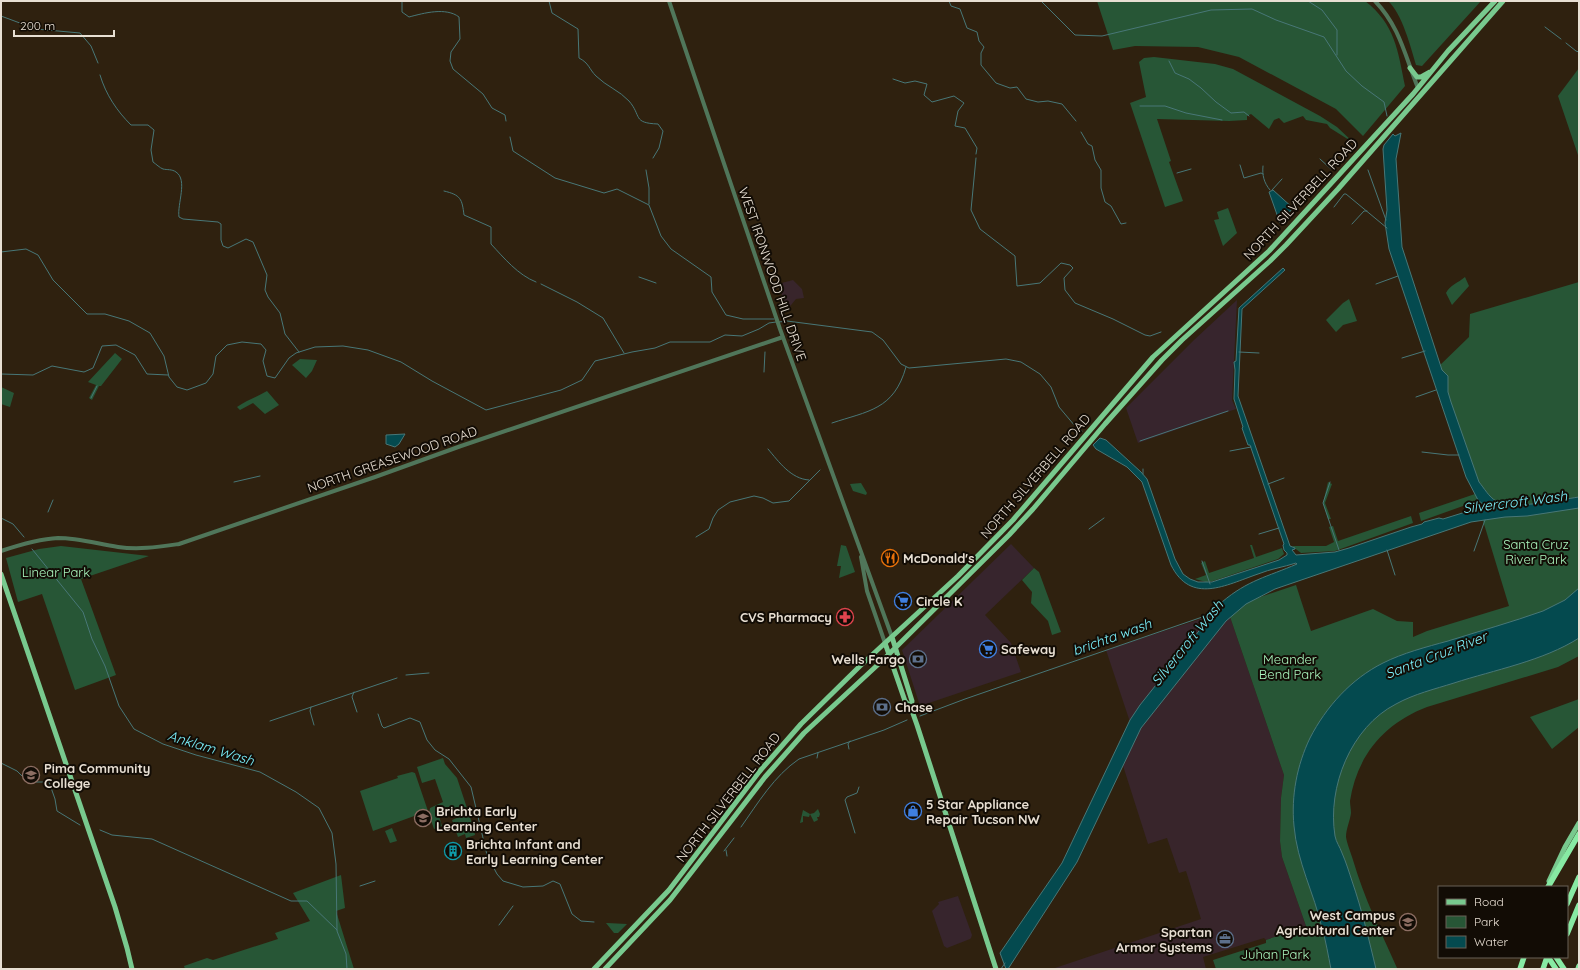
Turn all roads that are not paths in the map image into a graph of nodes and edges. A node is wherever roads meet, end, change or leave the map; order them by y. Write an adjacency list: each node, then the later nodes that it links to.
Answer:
1 (669, 1): 8 (street, WEST IRONWOOD HILL DRIVE)
2 (1375, 1): 5 (street)
3 (1495, 1): 6 (main road, NORTH SILVERBELL ROAD)
4 (1504, 1): 13 (main road, NORTH SILVERBELL ROAD)
5 (1410, 68): 6 (main road); 7 (street)
6 (1434, 70): 7 (main road, NORTH SILVERBELL ROAD)
7 (1418, 88): 12 (main road, NORTH SILVERBELL ROAD)
8 (783, 337): 9 (street, NORTH GREASEWOOD ROAD); 10 (street, WEST IRONWOOD HILL DRIVE)
9 (1, 551)
10 (860, 553): 14 (street, WEST IRONWOOD HILL DRIVE); 15 (street, WEST IRONWOOD HILL DRIVE)
11 (1, 574): 34 (main road)
12 (958, 576): 13 (main road); 14 (main road, NORTH SILVERBELL ROAD)
13 (939, 603): 16 (main road, NORTH SILVERBELL ROAD)
14 (892, 637): 15 (main road, NORTH SILVERBELL ROAD); 16 (main road)
15 (885, 643): 17 (main road); 18 (main road, NORTH SILVERBELL ROAD)
16 (895, 648): 17 (main road, NORTH SILVERBELL ROAD); 19 (main road)
17 (889, 654): 19 (main road); 20 (main road, NORTH SILVERBELL ROAD)
18 (818, 708): 20 (main road); 35 (main road, NORTH SILVERBELL ROAD)
19 (911, 708): 37 (main road)
20 (825, 714): 36 (main road, NORTH SILVERBELL ROAD)
21 (1579, 823): 24 (main road)
22 (1579, 834): 25 (highway)
23 (1579, 877): 26 (highway)
24 (1547, 886)
25 (1548, 886)
26 (1568, 902)
27 (1579, 905): 28 (highway)
28 (1568, 932)
29 (1524, 958): 38 (highway)
30 (1548, 958): 39 (highway)
31 (1549, 958): 40 (highway, bridge)
32 (1557, 958): 40 (highway)
33 (1558, 958): 41 (highway, bridge)
34 (132, 969)
35 (594, 969)
36 (606, 969)
37 (996, 969)
38 (1520, 969)
39 (1543, 969)
40 (1556, 969)
41 (1564, 969)

